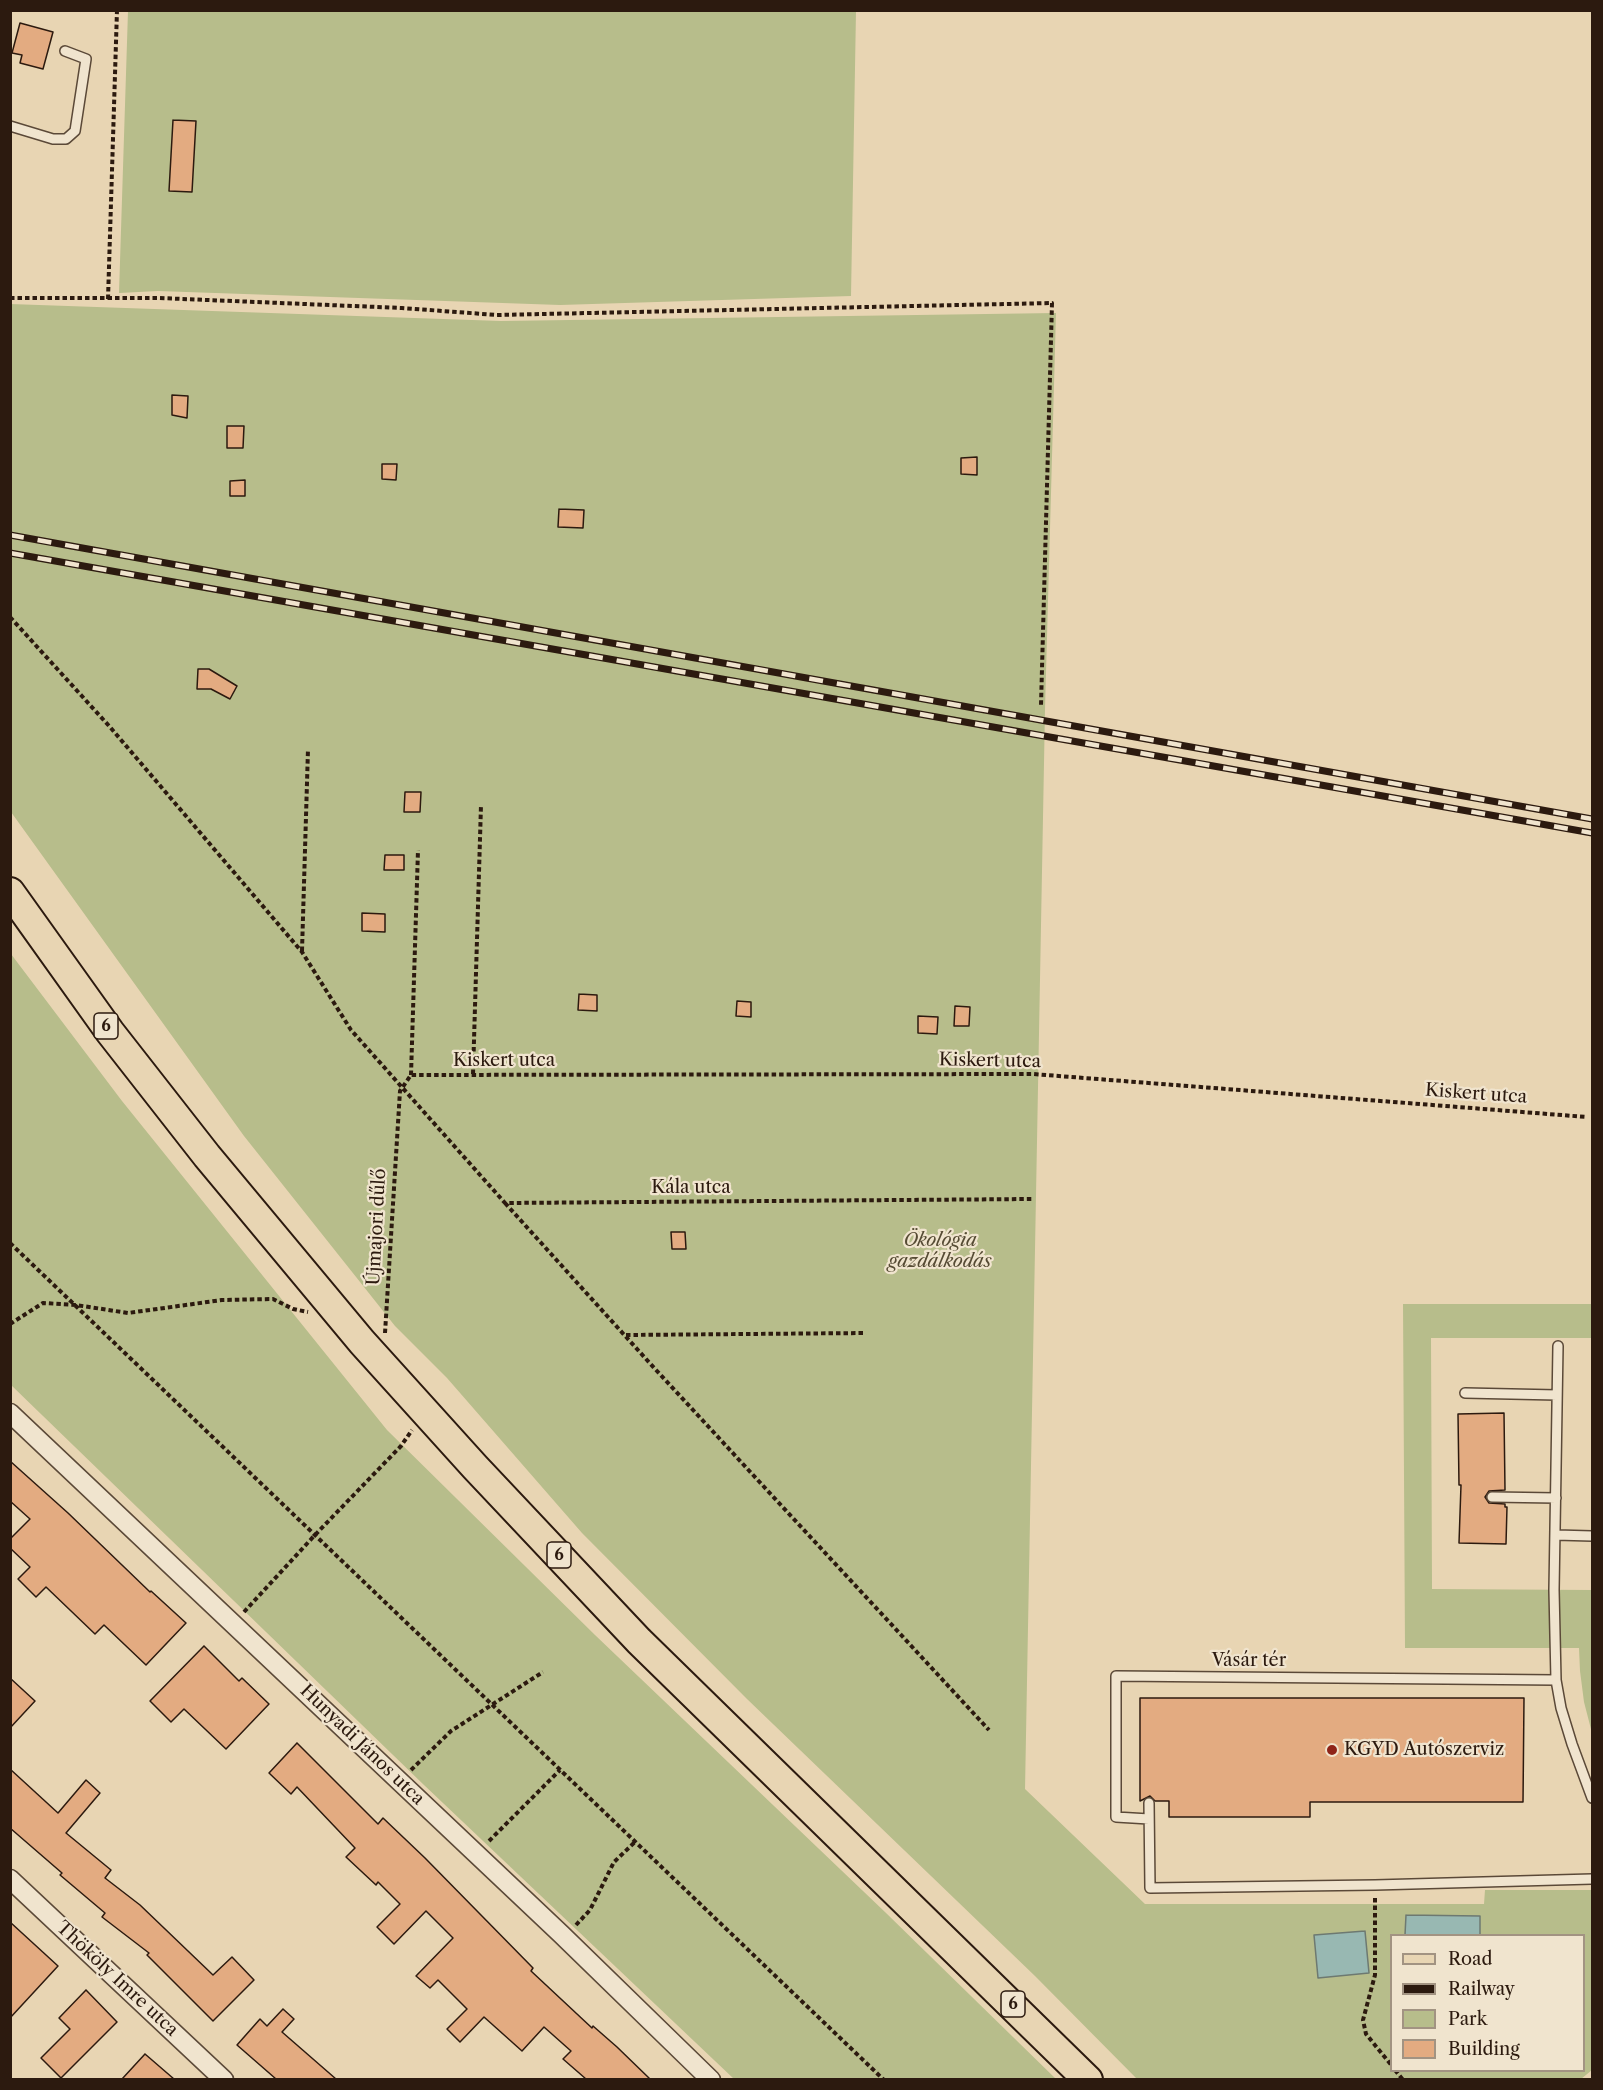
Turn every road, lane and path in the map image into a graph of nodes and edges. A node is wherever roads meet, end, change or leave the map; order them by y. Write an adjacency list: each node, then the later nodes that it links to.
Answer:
1 (117, 10): 5 (path)
2 (64, 51): 3 (lane)
3 (10, 126)
4 (10, 298): 5 (path)
5 (108, 299): 7 (path)
6 (10, 617): 12 (path)
7 (1041, 705)
8 (308, 749): 12 (path)
9 (481, 805): 13 (path)
10 (418, 850): 14 (path)
11 (10, 892): 21 (main road, 6)
12 (302, 952): 15 (path)
13 (474, 1074): 14 (path, Kiskert utca); 16 (path, Kiskert utca)
14 (411, 1075): 15 (path)
15 (401, 1089): 18 (path); 26 (path, Újmajori dűlő)
16 (1587, 1116)
17 (1032, 1199): 18 (path, Kála utca)
18 (505, 1203): 24 (path)
19 (12, 1246): 20 (path)
20 (76, 1305): 21 (path); 22 (path); 34 (path)
21 (341, 1317): 26 (main road, 6)
22 (10, 1324)
23 (866, 1333): 24 (path)
24 (625, 1335): 40 (path)
25 (1558, 1346): 28 (lane)
26 (383, 1364): 29 (main road, 6)
27 (1466, 1393): 28 (lane)
28 (1557, 1395): 32 (lane)
29 (424, 1411): 34 (path); 58 (main road, 6)
30 (10, 1413): 36 (street, Hunyadi János utca)
31 (1492, 1497): 32 (lane)
32 (1556, 1497): 33 (lane)
33 (1556, 1535): 35 (lane); 38 (lane)
34 (314, 1536): 36 (path); 39 (path)
35 (1593, 1536)
36 (233, 1623): 42 (street, Hunyadi János utca)
37 (543, 1672): 39 (path)
38 (1556, 1680): 43 (lane); 45 (lane, Vásár tér)
39 (494, 1704): 41 (path); 42 (path)
40 (989, 1730)
41 (560, 1770): 46 (path); 47 (path)
42 (400, 1782): 47 (street, Hunyadi János utca)
43 (1593, 1798)
44 (1149, 1803): 45 (lane)
45 (1149, 1819): 50 (lane)
46 (636, 1841): 51 (path); 53 (path)
47 (475, 1854): 51 (street, Hunyadi János utca)
48 (10, 1879): 54 (street, Thököly Imre utca)
49 (1593, 1879): 50 (lane)
50 (1375, 1886): 52 (path)
51 (561, 1934): 55 (street, Hunyadi János utca)
52 (1390, 2064)
53 (879, 2074): 56 (path); 57 (path)
54 (224, 2079)
55 (711, 2079)
56 (876, 2079)
57 (884, 2079)
58 (1088, 2079)

